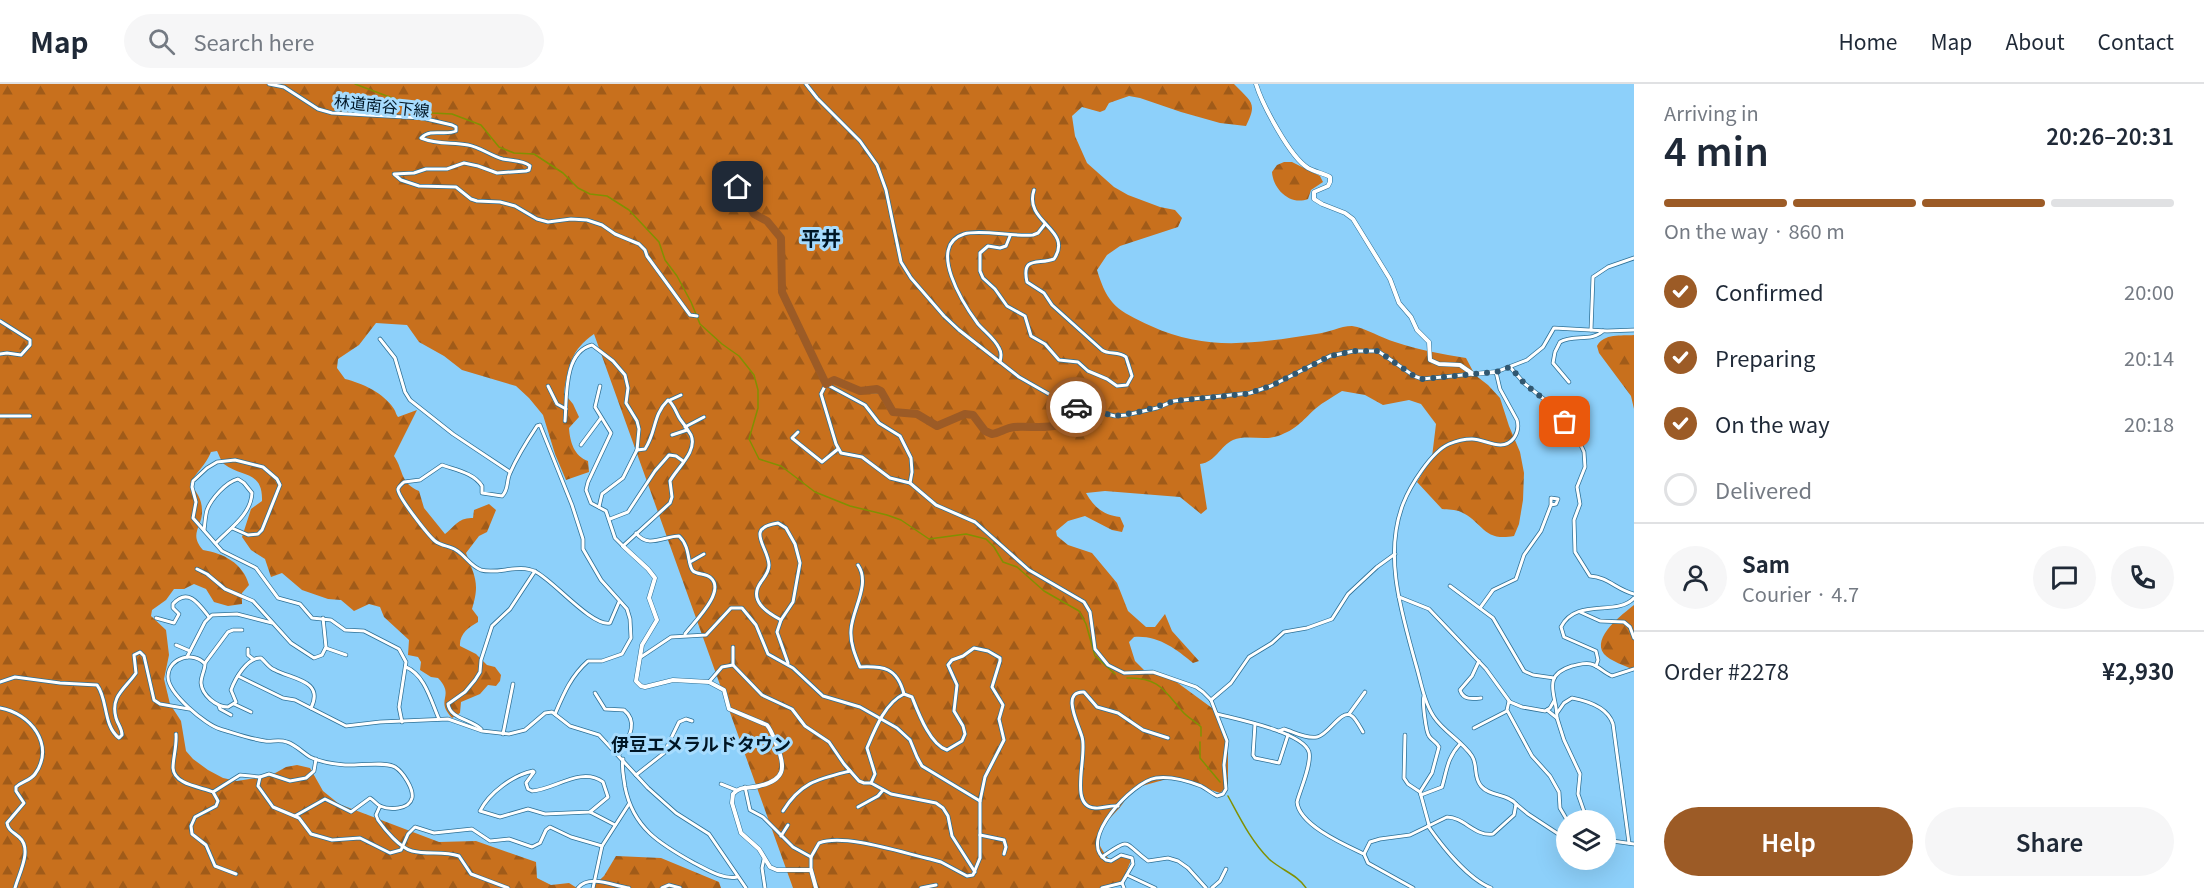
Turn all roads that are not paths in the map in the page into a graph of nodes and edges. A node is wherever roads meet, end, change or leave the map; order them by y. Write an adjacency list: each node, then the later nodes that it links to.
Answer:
1 (269, 84): 9 (street, 林道南谷下線)
2 (806, 84): 16 (street)
3 (1256, 84): 19 (street)
4 (728, 182): 21 (street)
5 (1034, 190): 6 (street)
6 (1045, 223): 7 (street); 7 (street)
7 (1010, 236): 16 (street)
8 (1634, 258): 11 (street)
9 (697, 316)
10 (0, 321): 15 (street)
11 (1592, 330): 13 (street); 17 (street)
12 (1634, 330): 13 (street)
13 (1603, 331): 20 (street)
14 (380, 339): 40 (street)
15 (0, 354)
16 (1000, 362): 26 (street)
17 (1510, 367): 18 (street); 59 (street)
18 (1496, 372): 19 (street); 51 (street)
19 (1473, 374): 26 (street)
20 (1569, 382)
21 (826, 384): 26 (street); 37 (street); 41 (street)
22 (548, 386): 27 (street)
23 (600, 386): 31 (street)
24 (681, 394): 25 (street)
25 (670, 400): 33 (street); 38 (street)
26 (1077, 406)
27 (566, 409): 32 (street); 38 (street)
28 (0, 416): 29 (street)
29 (30, 416)
30 (704, 417): 33 (street)
31 (601, 418): 36 (street); 43 (street)
32 (565, 421)
33 (686, 428): 35 (street); 39 (street)
34 (798, 432): 37 (street)
35 (672, 435)
36 (580, 444)
37 (838, 449): 41 (street)
38 (637, 450): 43 (street)
39 (683, 461): 44 (street); 47 (street)
40 (510, 472): 56 (street); 61 (street)
41 (910, 483): 98 (street)
42 (1551, 505): 62 (street)
43 (598, 507): 44 (street)
44 (610, 519): 49 (street)
45 (232, 528): 46 (street); 46 (street); 48 (street)
46 (204, 530): 48 (street)
47 (636, 533): 49 (street); 52 (street)
48 (216, 543): 66 (street)
49 (623, 546): 79 (street)
50 (704, 554): 52 (street)
51 (1395, 555): 60 (street); 98 (street)
52 (690, 562): 57 (street)
53 (858, 565): 95 (street)
54 (197, 569): 68 (street)
55 (710, 569): 57 (street)
56 (535, 571): 61 (street); 121 (street)
57 (706, 575): 70 (street)
58 (1450, 586): 62 (street)
59 (1634, 596): 63 (street)
60 (1399, 597): 81 (street); 96 (street)
61 (620, 602): 110 (street)
62 (1480, 608): 89 (street)
63 (1580, 612): 71 (street); 85 (street)
64 (209, 617): 65 (street); 68 (street); 76 (street)
65 (156, 618)
66 (323, 618): 74 (street); 86 (street)
67 (781, 620): 67 (street); 83 (street)
68 (273, 624): 74 (street)
69 (242, 630): 82 (street)
70 (685, 635): 79 (street); 83 (street)
71 (1634, 638)
72 (176, 645): 76 (street)
73 (733, 647): 84 (street)
74 (326, 648): 77 (street)
75 (248, 649): 80 (street)
76 (190, 651): 78 (street)
77 (346, 655)
78 (187, 657): 82 (street); 105 (street)
79 (641, 657): 91 (street)
80 (253, 659): 88 (street); 104 (street)
81 (1479, 662): 97 (street); 99 (street)
82 (205, 663): 102 (street)
83 (789, 664): 114 (street)
84 (734, 665): 91 (street); 133 (street)
85 (1596, 666): 87 (street); 89 (street)
86 (406, 667): 116 (street); 118 (street)
87 (1634, 669)
88 (238, 676): 101 (street); 104 (street)
89 (1554, 678): 100 (street)
90 (0, 682): 105 (street)
91 (709, 682): 138 (street)
92 (513, 684): 125 (street)
93 (1365, 692): 112 (street)
94 (595, 693): 130 (street)
95 (904, 694): 114 (street); 143 (street)
96 (1424, 694): 129 (street); 142 (street)
97 (1481, 698)
98 (1211, 700): 111 (street)
99 (1509, 701): 106 (street); 107 (street)
100 (1554, 701): 107 (street); 109 (street)
101 (234, 704): 102 (street); 108 (street)
102 (219, 706): 113 (street)
103 (0, 708): 178 (street)
104 (312, 708): 118 (street)
105 (190, 709): 131 (street)
106 (1507, 710): 120 (street); 149 (street)
107 (1547, 710): 115 (street)
108 (251, 712)
109 (1557, 713): 115 (street); 161 (street)
110 (555, 714): 125 (street); 130 (street)
111 (1217, 714): 119 (street); 147 (street)
112 (1349, 714): 122 (street); 123 (street)
113 (231, 715)
114 (880, 718): 136 (street); 143 (street)
115 (1557, 718): 150 (street)
116 (440, 719): 118 (street); 121 (street)
117 (692, 721): 134 (street)
118 (402, 722)
119 (1255, 724): 122 (street); 126 (street)
120 (1474, 728)
121 (482, 730): 125 (street)
122 (1279, 731): 126 (street)
123 (1363, 732)
124 (176, 734): 141 (street)
125 (503, 734)
126 (1288, 735): 165 (street)
127 (1405, 735): 142 (street)
128 (1168, 738): 147 (street)
129 (1460, 744): 142 (street); 145 (street)
130 (619, 755): 132 (street)
131 (316, 759): 135 (street); 146 (street)
132 (623, 759): 134 (street); 144 (street)
133 (850, 771): 136 (street); 151 (street)
134 (636, 775): 174 (street)
135 (260, 777): 141 (street); 153 (street)
136 (872, 783): 140 (street)
137 (721, 784): 139 (street)
138 (745, 787): 139 (street); 158 (street)
139 (736, 790): 168 (street)
140 (883, 790): 148 (street); 171 (street)
141 (213, 792): 172 (street)
142 (1420, 793): 156 (street)
143 (980, 801): 159 (street)
144 (629, 804): 154 (street); 174 (street)
145 (1516, 804): 156 (street); 157 (street)
146 (380, 806): 153 (street); 162 (street)
147 (1118, 806): 167 (street)
148 (858, 807)
149 (1562, 810)
150 (1583, 810)
151 (783, 811)
152 (590, 812): 152 (street); 154 (street)
153 (295, 816): 162 (street)
154 (615, 825): 163 (street)
155 (788, 825): 158 (street)
156 (1428, 826): 165 (street); 195 (street)
157 (1556, 832)
158 (781, 836): 166 (street)
159 (980, 836): 164 (street); 171 (street)
160 (1616, 841): 161 (street)
161 (1632, 843)
162 (403, 846): 163 (street); 179 (street)
163 (602, 846): 175 (street)
164 (1004, 854)
165 (1364, 854): 194 (street)
166 (811, 857): 170 (street); 171 (street)
167 (1102, 857): 173 (street); 192 (street)
168 (764, 858): 170 (street); 186 (street)
169 (1226, 869): 193 (street)
170 (811, 870): 187 (street)
171 (975, 872)
172 (236, 874)
173 (1127, 875): 176 (street); 191 (street)
174 (737, 877): 185 (street)
175 (595, 881): 180 (street); 181 (street); 182 (street)
176 (1122, 883): 189 (street); 190 (street)
177 (936, 885): 188 (street)
178 (15, 888)
179 (508, 888)
180 (578, 888)
181 (593, 888)
182 (629, 888)
183 (662, 888): 184 (street)
184 (680, 888)
185 (746, 888)
186 (765, 888)
187 (816, 888)
188 (921, 888)
189 (1102, 888)
190 (1124, 888)
191 (1155, 888)
192 (1206, 888)
193 (1212, 888)
194 (1413, 888)
195 (1491, 888)

